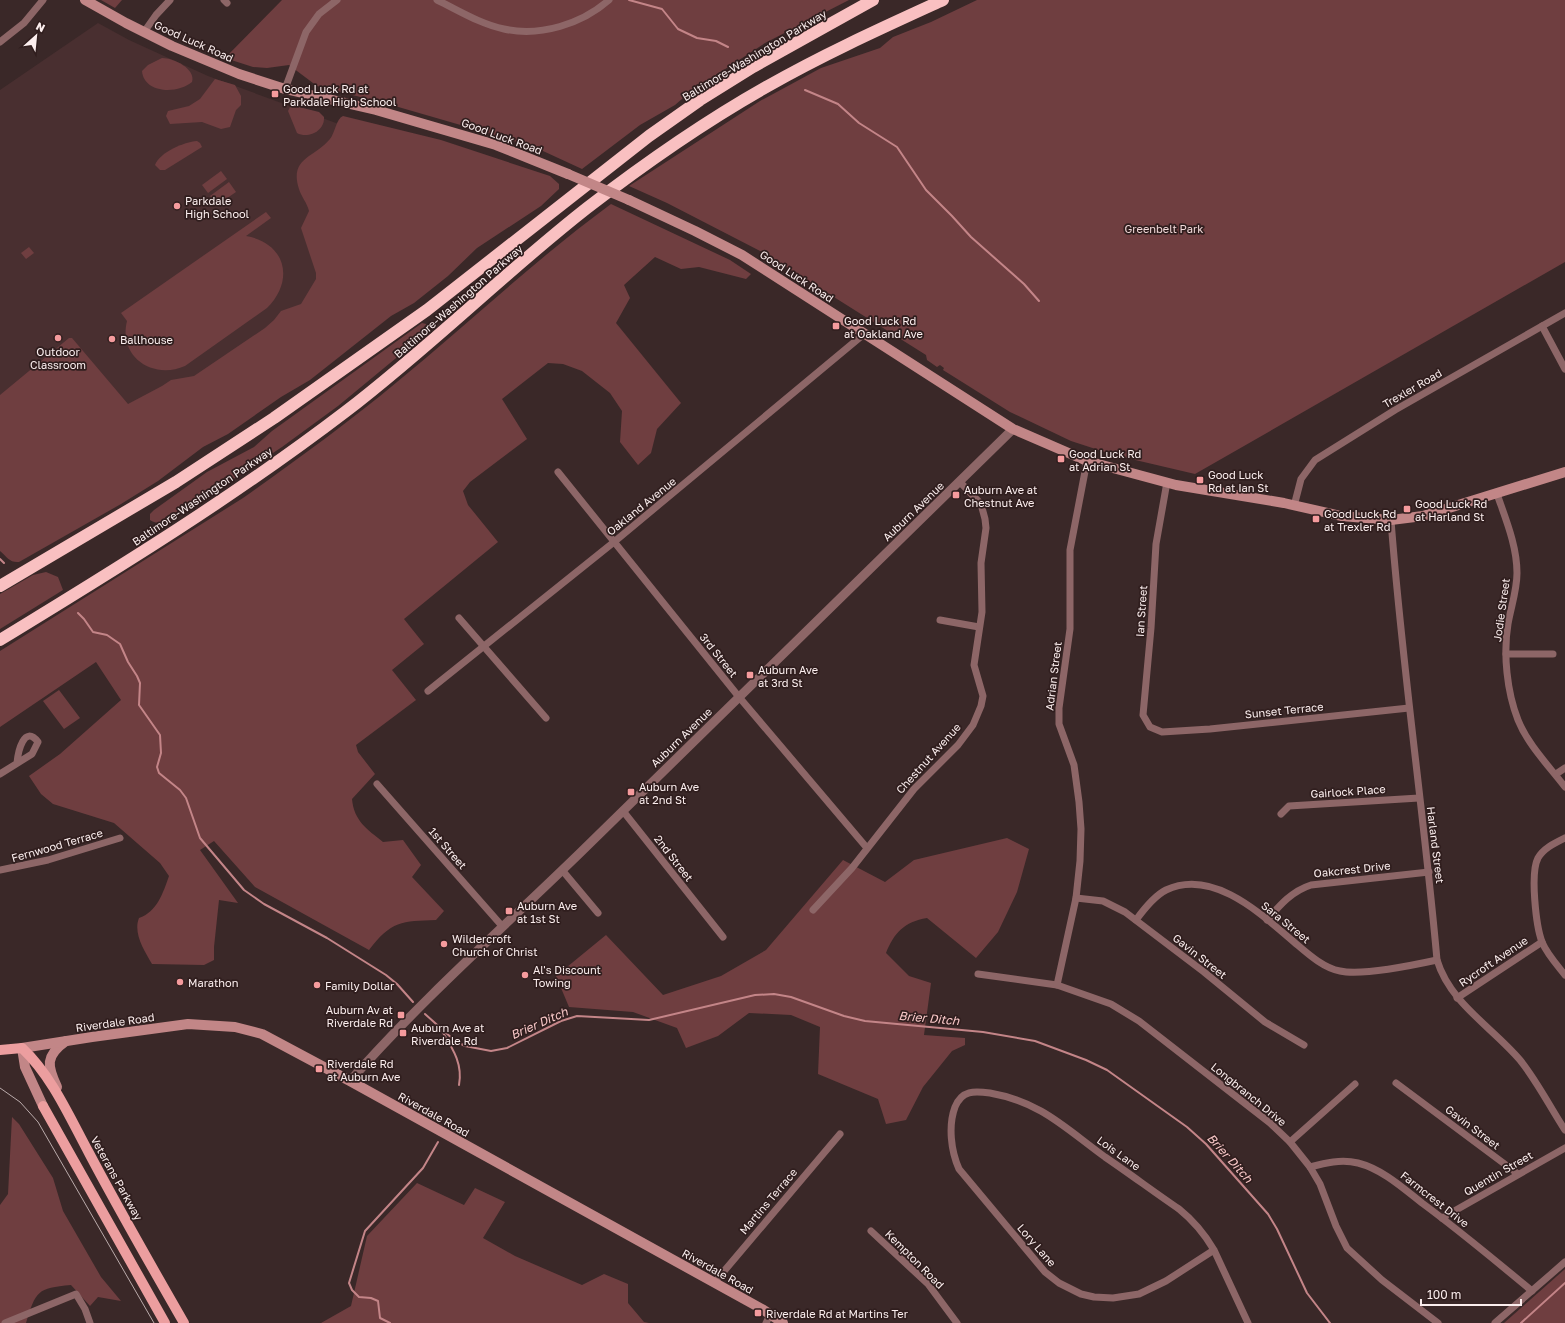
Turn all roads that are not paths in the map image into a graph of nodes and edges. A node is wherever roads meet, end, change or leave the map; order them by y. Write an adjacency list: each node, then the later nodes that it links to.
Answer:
1 (43, 0): 10 (street)
2 (85, 0): 9 (main road, Good Luck Road)
3 (170, 0): 9 (street)
4 (337, 0): 11 (street)
5 (437, 0): 6 (street)
6 (609, 0)
7 (873, 0): 26 (highway, Baltimore-Washington Parkway)
8 (943, 0): 30 (highway, Baltimore-Washington Parkway)
9 (144, 32): 11 (main road, Good Luck Road)
10 (0, 42)
11 (285, 89): 14 (main road, Good Luck Road, bridge)
12 (1565, 313): 13 (street, Trexler Road)
13 (1542, 326): 15 (street); 23 (street, Trexler Road)
14 (864, 334): 16 (main road, Good Luck Road); 25 (street, Oakland Avenue)
15 (1565, 369)
16 (1013, 429): 17 (main road, Good Luck Road); 20 (street, Auburn Avenue)
17 (1087, 461): 21 (main road, Good Luck Road); 54 (street, Adrian Street)
18 (558, 472): 25 (street, 3rd Street)
19 (1565, 472): 22 (main road, Good Luck Road)
20 (960, 482): 29 (street, Chestnut Avenue); 35 (street, Auburn Avenue)
21 (1167, 482): 23 (main road, Good Luck Road); 38 (street, Ian Street)
22 (1497, 494): 24 (main road, Good Luck Road); 32 (street, Jodie Street)
23 (1294, 506): 24 (main road, Good Luck Road)
24 (1391, 520): 36 (street, Harland Street)
25 (614, 542): 31 (street, Oakland Avenue); 35 (street, 3rd Street)
26 (0, 586)
27 (459, 618): 31 (street)
28 (940, 620): 29 (street)
29 (979, 627): 50 (street, Chestnut Avenue)
30 (0, 640)
31 (484, 646): 34 (street, Oakland Avenue); 37 (street)
32 (1506, 654): 33 (street); 42 (street, Jodie Street)
33 (1553, 654)
34 (428, 691)
35 (739, 697): 46 (street, Auburn Avenue); 50 (street, 3rd Street)
36 (1409, 708): 38 (street, Sunset Terrace); 45 (street, Harland Street)
37 (546, 718)
38 (1162, 732)
39 (16, 763): 41 (street)
40 (1565, 768): 42 (street)
41 (0, 774)
42 (1556, 774): 44 (street, Jodie Street)
43 (377, 784): 59 (street, 1st Street)
44 (1565, 787)
45 (1419, 798): 47 (street, Gairlock Place); 53 (street, Harland Street)
46 (623, 811): 52 (street, Auburn Avenue); 60 (street, 2nd Street)
47 (1281, 814)
48 (120, 838): 51 (street, Fernwood Terrace)
49 (1565, 838): 61 (street)
50 (867, 848): 55 (street, Chestnut Avenue)
51 (0, 870)
52 (562, 870): 56 (street); 59 (street, Auburn Avenue)
53 (1429, 872): 58 (street, Oakcrest Drive); 62 (street, Harland Street)
54 (1076, 898): 57 (street, Gavin Street); 65 (street, Adrian Street)
55 (813, 910)
56 (598, 913)
57 (1136, 920): 58 (street, Sara Street); 68 (street, Gavin Street)
58 (1268, 920): 62 (street, Sara Street)
59 (502, 926): 71 (street, Auburn Avenue)
60 (723, 937)
61 (1542, 942): 64 (street); 66 (street, Rycroft Avenue)
62 (1437, 960): 66 (street, Harland Street)
63 (978, 974): 65 (street, Longbranch Drive)
64 (1565, 975)
65 (1057, 985): 78 (street, Longbranch Drive)
66 (1457, 998): 75 (street, Harland Street)
67 (66, 1041): 69 (main road, Riverdale Road); 71 (main road, Riverdale Road); 74 (main road)
68 (1304, 1045)
69 (22, 1048): 70 (main road, Riverdale Road); 74 (main road, Veterans Parkway); 91 (main road)
70 (0, 1050)
71 (350, 1080): 86 (main road, Riverdale Road)
72 (1396, 1082): 81 (street, Gavin Street)
73 (1355, 1084): 78 (street)
74 (76, 1129): 92 (main road, Veterans Parkway)
75 (1565, 1130)
76 (840, 1134): 86 (street, Martins Terrace)
77 (952, 1138): 84 (street, Lois Lane); 84 (street, Lory Lane)
78 (1290, 1142): 80 (street, Longbranch Drive)
79 (1565, 1148): 81 (street, Quentin Street)
80 (1310, 1167): 82 (street, Farmcrest Drive); 96 (street, Longbranch Drive)
81 (1518, 1174): 82 (street, Quentin Street)
82 (1442, 1218): 87 (street, Farmcrest Drive)
83 (871, 1231): 94 (street, Kempton Road)
84 (1214, 1250): 95 (street, Lois Lane)
85 (1565, 1262): 87 (street)
86 (714, 1283): 88 (main road, Riverdale Road)
87 (1532, 1291): 97 (street)
88 (768, 1319): 93 (main road, Riverdale Road)
89 (5, 1323): 90 (street)
90 (90, 1323)
91 (165, 1323)
92 (184, 1323)
93 (783, 1323)
94 (957, 1323)
95 (1248, 1323)
96 (1438, 1323)
97 (1495, 1323)

